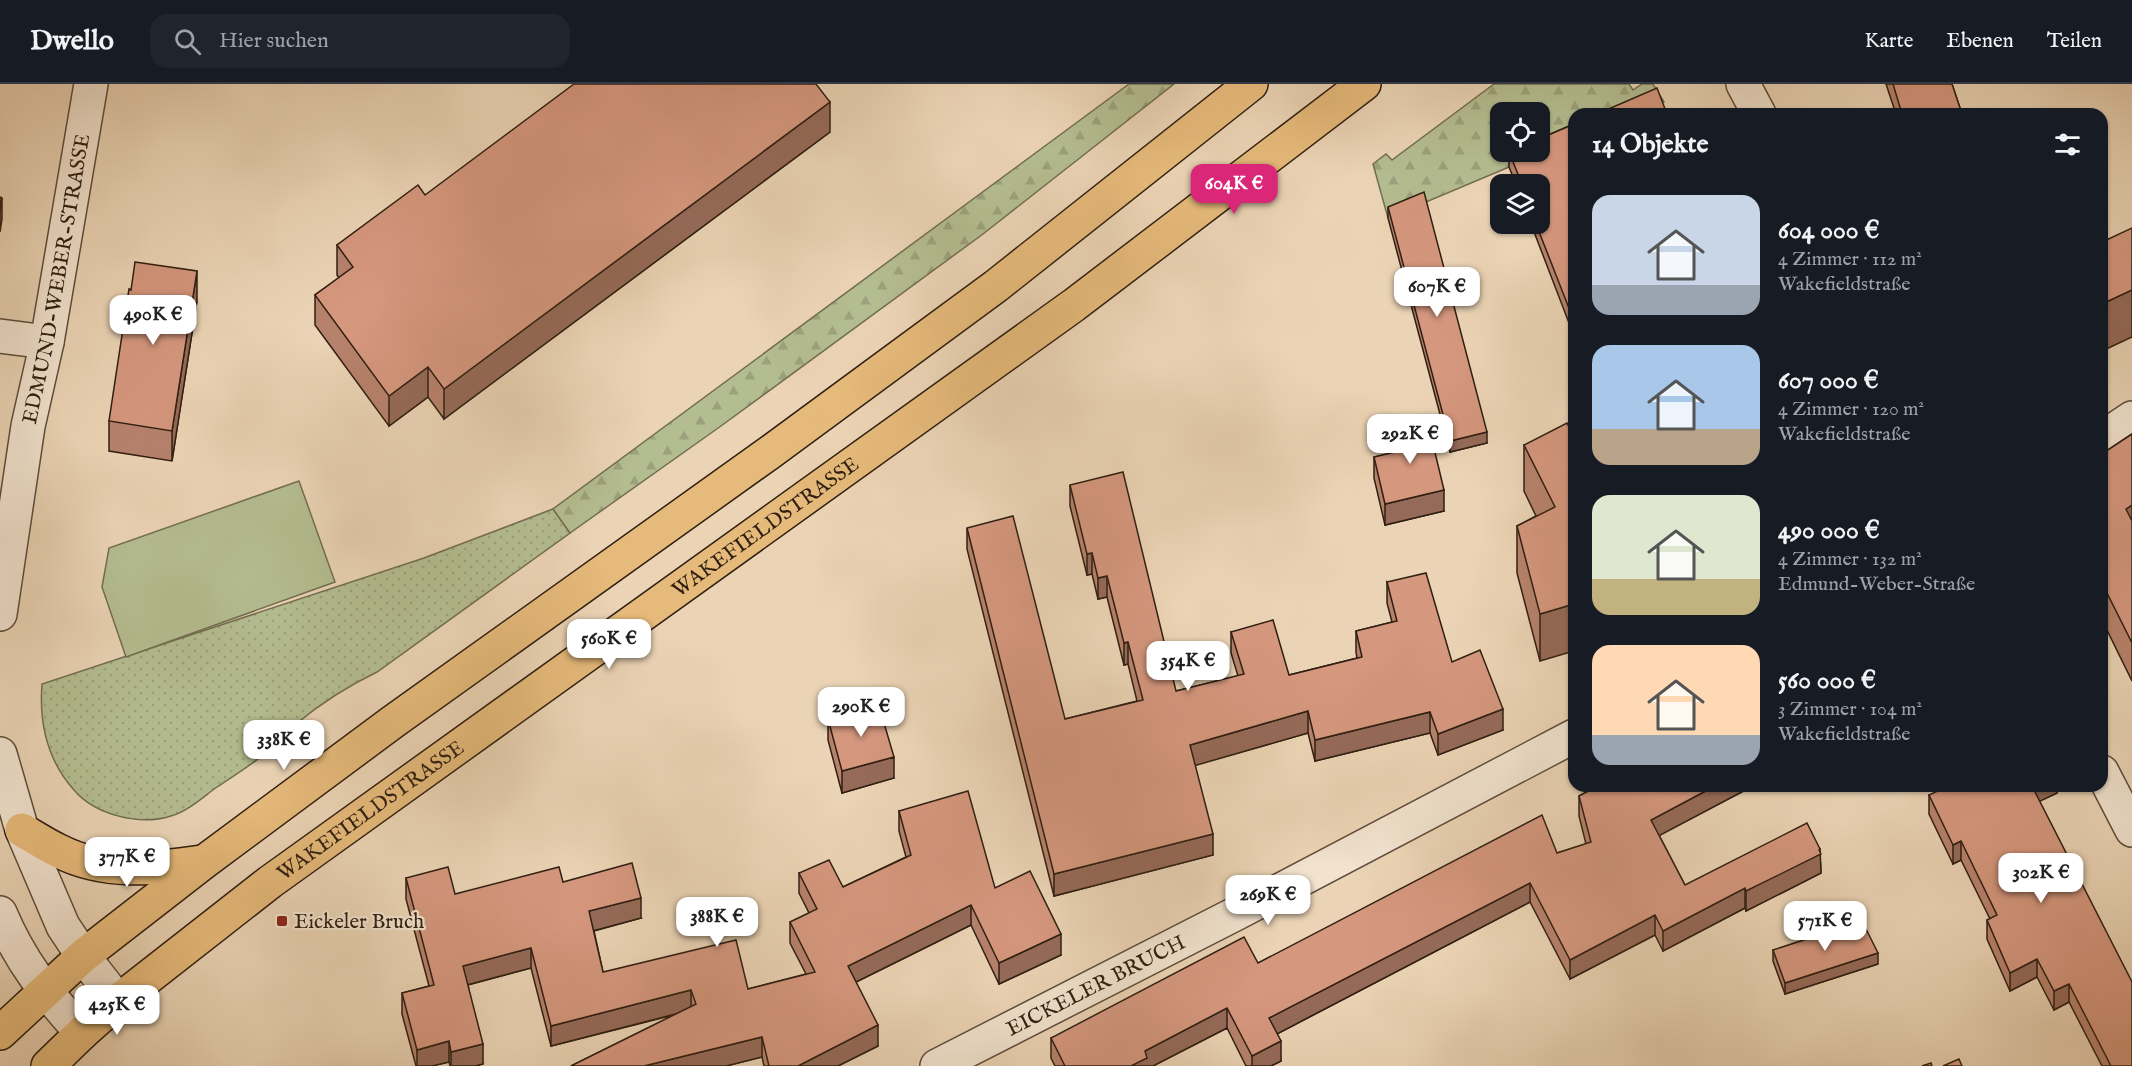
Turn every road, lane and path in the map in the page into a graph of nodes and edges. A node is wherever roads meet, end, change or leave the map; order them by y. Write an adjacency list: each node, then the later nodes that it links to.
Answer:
1 (91, 84): 7 (street, EDMUND-WEBER-STRASSE)
2 (1251, 84): 16 (main road)
3 (1364, 84): 20 (main road, WAKEFIELDSTRASSE)
4 (1743, 84): 5 (street)
5 (1756, 108)
6 (0, 336): 7 (street)
7 (47, 342): 10 (street, EDMUND-WEBER-STRASSE)
8 (2132, 417): 9 (street)
9 (2108, 434)
10 (0, 614)
11 (1568, 739): 24 (street, EICKELER BRUCH)
12 (0, 754): 14 (street)
13 (2108, 784): 15 (street)
14 (22, 830): 16 (main road); 18 (street)
15 (2132, 830)
16 (204, 862): 18 (main road)
17 (0, 913): 19 (street)
18 (83, 956): 19 (main road); 20 (street)
19 (45, 991): 21 (main road); 22 (street)
20 (118, 1001): 22 (main road, WAKEFIELDSTRASSE)
21 (0, 1033)
22 (82, 1033): 23 (main road)
23 (48, 1066)
24 (936, 1066)

